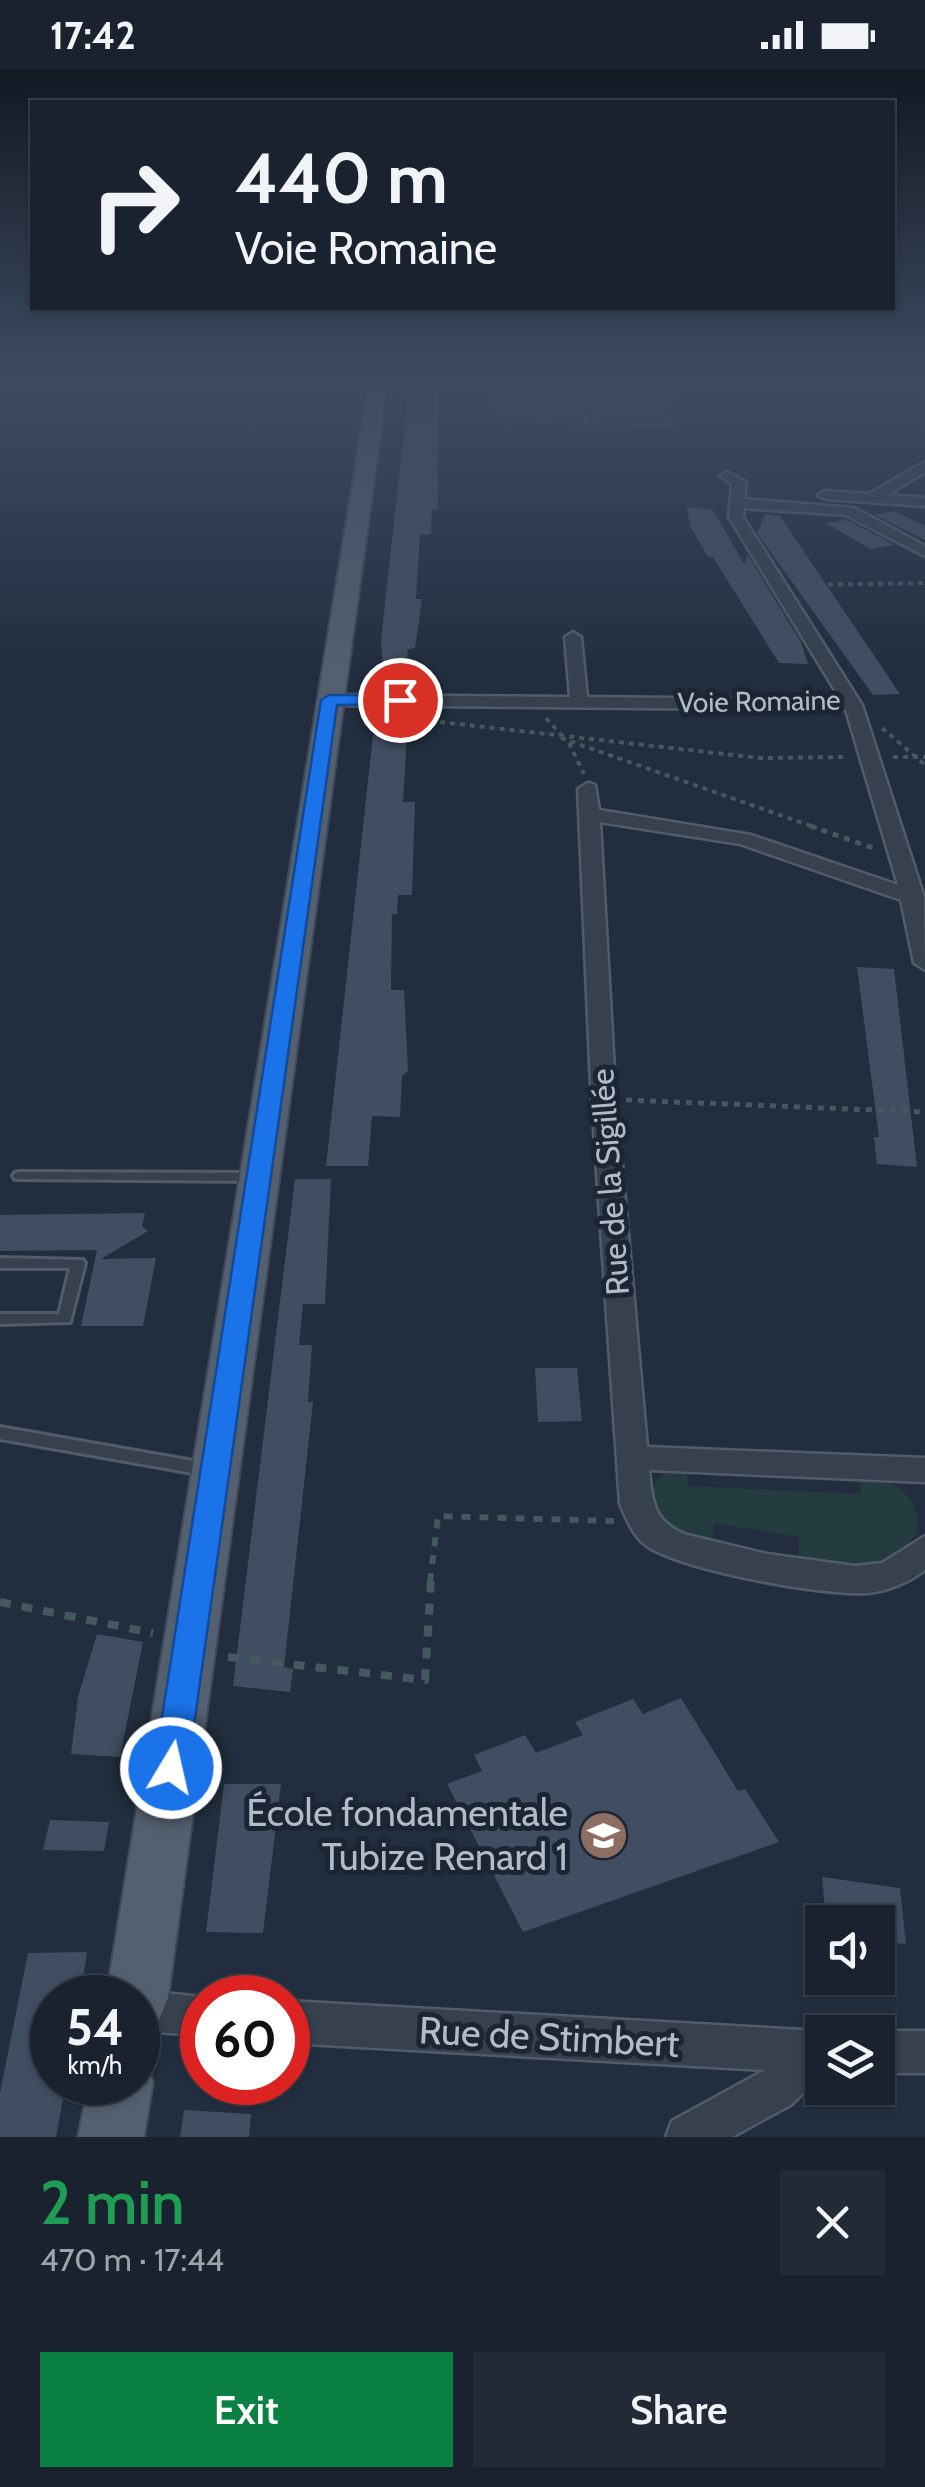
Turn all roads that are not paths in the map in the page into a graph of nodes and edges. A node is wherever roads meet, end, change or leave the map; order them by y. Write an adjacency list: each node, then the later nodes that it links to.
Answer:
1 (363, 480): 9 (main road)
2 (901, 480): 4 (street)
3 (734, 489): 4 (street); 6 (street); 11 (street, Voie Romaine)
4 (871, 498): 5 (street); 6 (street)
5 (925, 502)
6 (849, 512): 7 (street)
7 (925, 552)
8 (573, 637): 10 (street)
9 (329, 700): 10 (street, Voie Romaine); 15 (main road)
10 (579, 701): 11 (street, Voie Romaine)
11 (853, 704): 12 (street)
12 (913, 897): 13 (street); 19 (street, Rue de la Sigillée)
13 (925, 962)
14 (20, 1176): 15 (lane)
15 (257, 1177): 21 (main road)
16 (0, 1263): 17 (lane)
17 (0, 1319)
18 (0, 1434): 21 (lane)
19 (632, 1458): 20 (street); 22 (street, Rue de la Sigillée)
20 (925, 1470)
21 (217, 1471): 23 (main road)
22 (925, 1549)
23 (139, 1975)
24 (310, 2023): 25 (street, Rue de Stimbert)
25 (805, 2051)
26 (895, 2052): 27 (street)
27 (925, 2052)
28 (805, 2063): 31 (street, Rue de Stimbert)
29 (117, 2105): 30 (main road)
30 (111, 2137)
31 (688, 2137)

